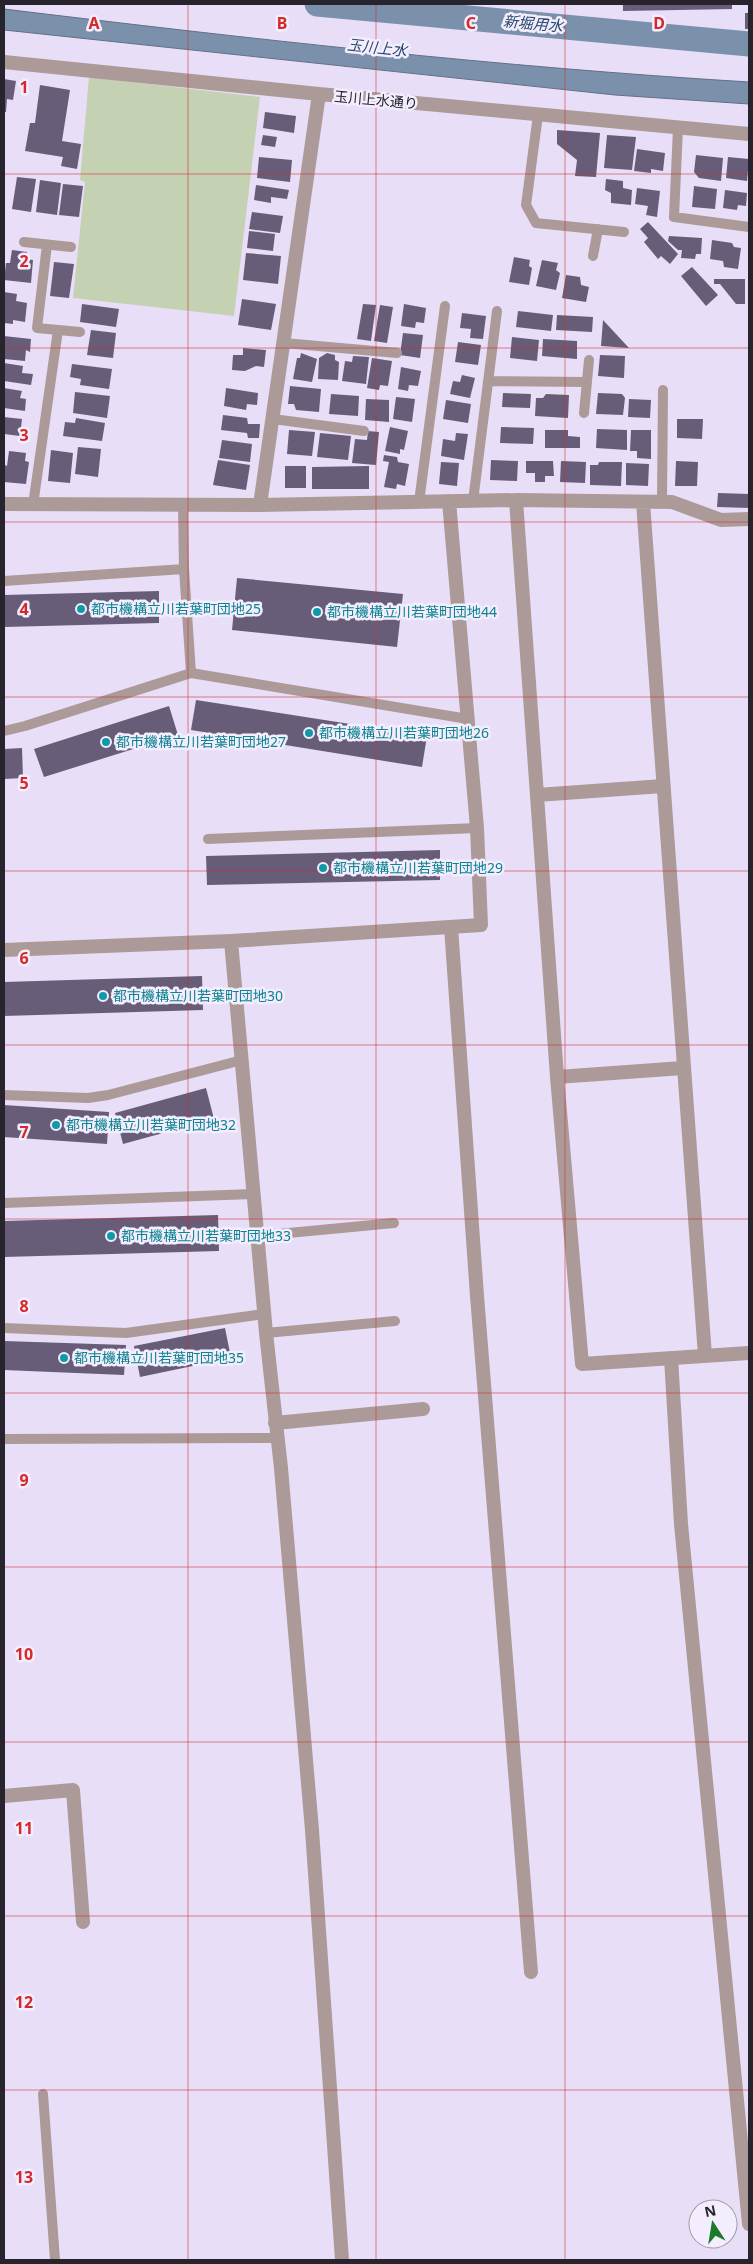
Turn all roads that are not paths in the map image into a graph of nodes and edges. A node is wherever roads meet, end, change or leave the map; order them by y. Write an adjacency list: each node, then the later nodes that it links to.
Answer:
1 (4, 62): 2 (street, 玉川上水通り)
2 (319, 94): 3 (street, 玉川上水通り); 17 (street)
3 (538, 115): 4 (street, 玉川上水通り); 7 (lane)
4 (678, 128): 5 (street, 玉川上水通り); 6 (lane)
5 (749, 134)
6 (749, 227)
7 (598, 229): 8 (lane); 12 (lane)
8 (624, 232)
9 (24, 242): 10 (lane)
10 (47, 244): 11 (lane); 15 (lane)
11 (71, 247)
12 (593, 256)
13 (445, 306): 29 (lane)
14 (497, 311): 20 (lane)
15 (58, 330): 16 (lane); 33 (lane)
16 (80, 332)
17 (284, 343): 18 (lane); 24 (street)
18 (397, 353)
19 (589, 360): 21 (lane)
20 (488, 381): 21 (lane); 28 (lane)
21 (588, 382): 23 (lane)
22 (663, 390): 31 (lane)
23 (584, 413)
24 (273, 419): 25 (lane); 35 (street)
25 (364, 431)
26 (516, 500): 28 (street); 30 (street); 43 (street)
27 (449, 501): 28 (street); 29 (street); 40 (street)
28 (473, 501)
29 (419, 502): 35 (street)
30 (643, 502): 31 (street); 42 (street)
31 (662, 502): 36 (street)
32 (4, 504): 33 (street)
33 (33, 505): 34 (street)
34 (183, 505): 35 (street); 37 (lane)
35 (260, 505)
36 (749, 519)
37 (184, 569): 38 (lane); 39 (lane)
38 (4, 581)
39 (191, 673): 40 (lane); 41 (lane)
40 (468, 719): 44 (street)
41 (4, 731)
42 (663, 786): 43 (street); 50 (street)
43 (536, 795): 51 (street)
44 (477, 828): 45 (lane); 46 (street)
45 (208, 839)
46 (451, 927): 47 (street); 70 (street)
47 (231, 941): 48 (street); 49 (street)
48 (4, 950)
49 (242, 1060): 52 (lane); 53 (street)
50 (683, 1068): 51 (street); 62 (street)
51 (557, 1076): 63 (street)
52 (4, 1095)
53 (253, 1194): 54 (lane); 56 (street)
54 (4, 1203)
55 (394, 1223): 56 (lane)
56 (256, 1236): 57 (street)
57 (264, 1314): 59 (lane); 60 (street)
58 (395, 1321): 60 (lane)
59 (4, 1328)
60 (266, 1333): 65 (street)
61 (749, 1354): 62 (street)
62 (704, 1356): 63 (street)
63 (670, 1358): 72 (street)
64 (423, 1409): 65 (street)
65 (275, 1424): 66 (street)
66 (276, 1438): 67 (lane); 74 (street)
67 (4, 1439)
68 (4, 1796): 69 (street)
69 (83, 1922)
70 (531, 1972)
71 (43, 2094): 73 (lane)
72 (749, 2224)
73 (55, 2260)
74 (342, 2260)

